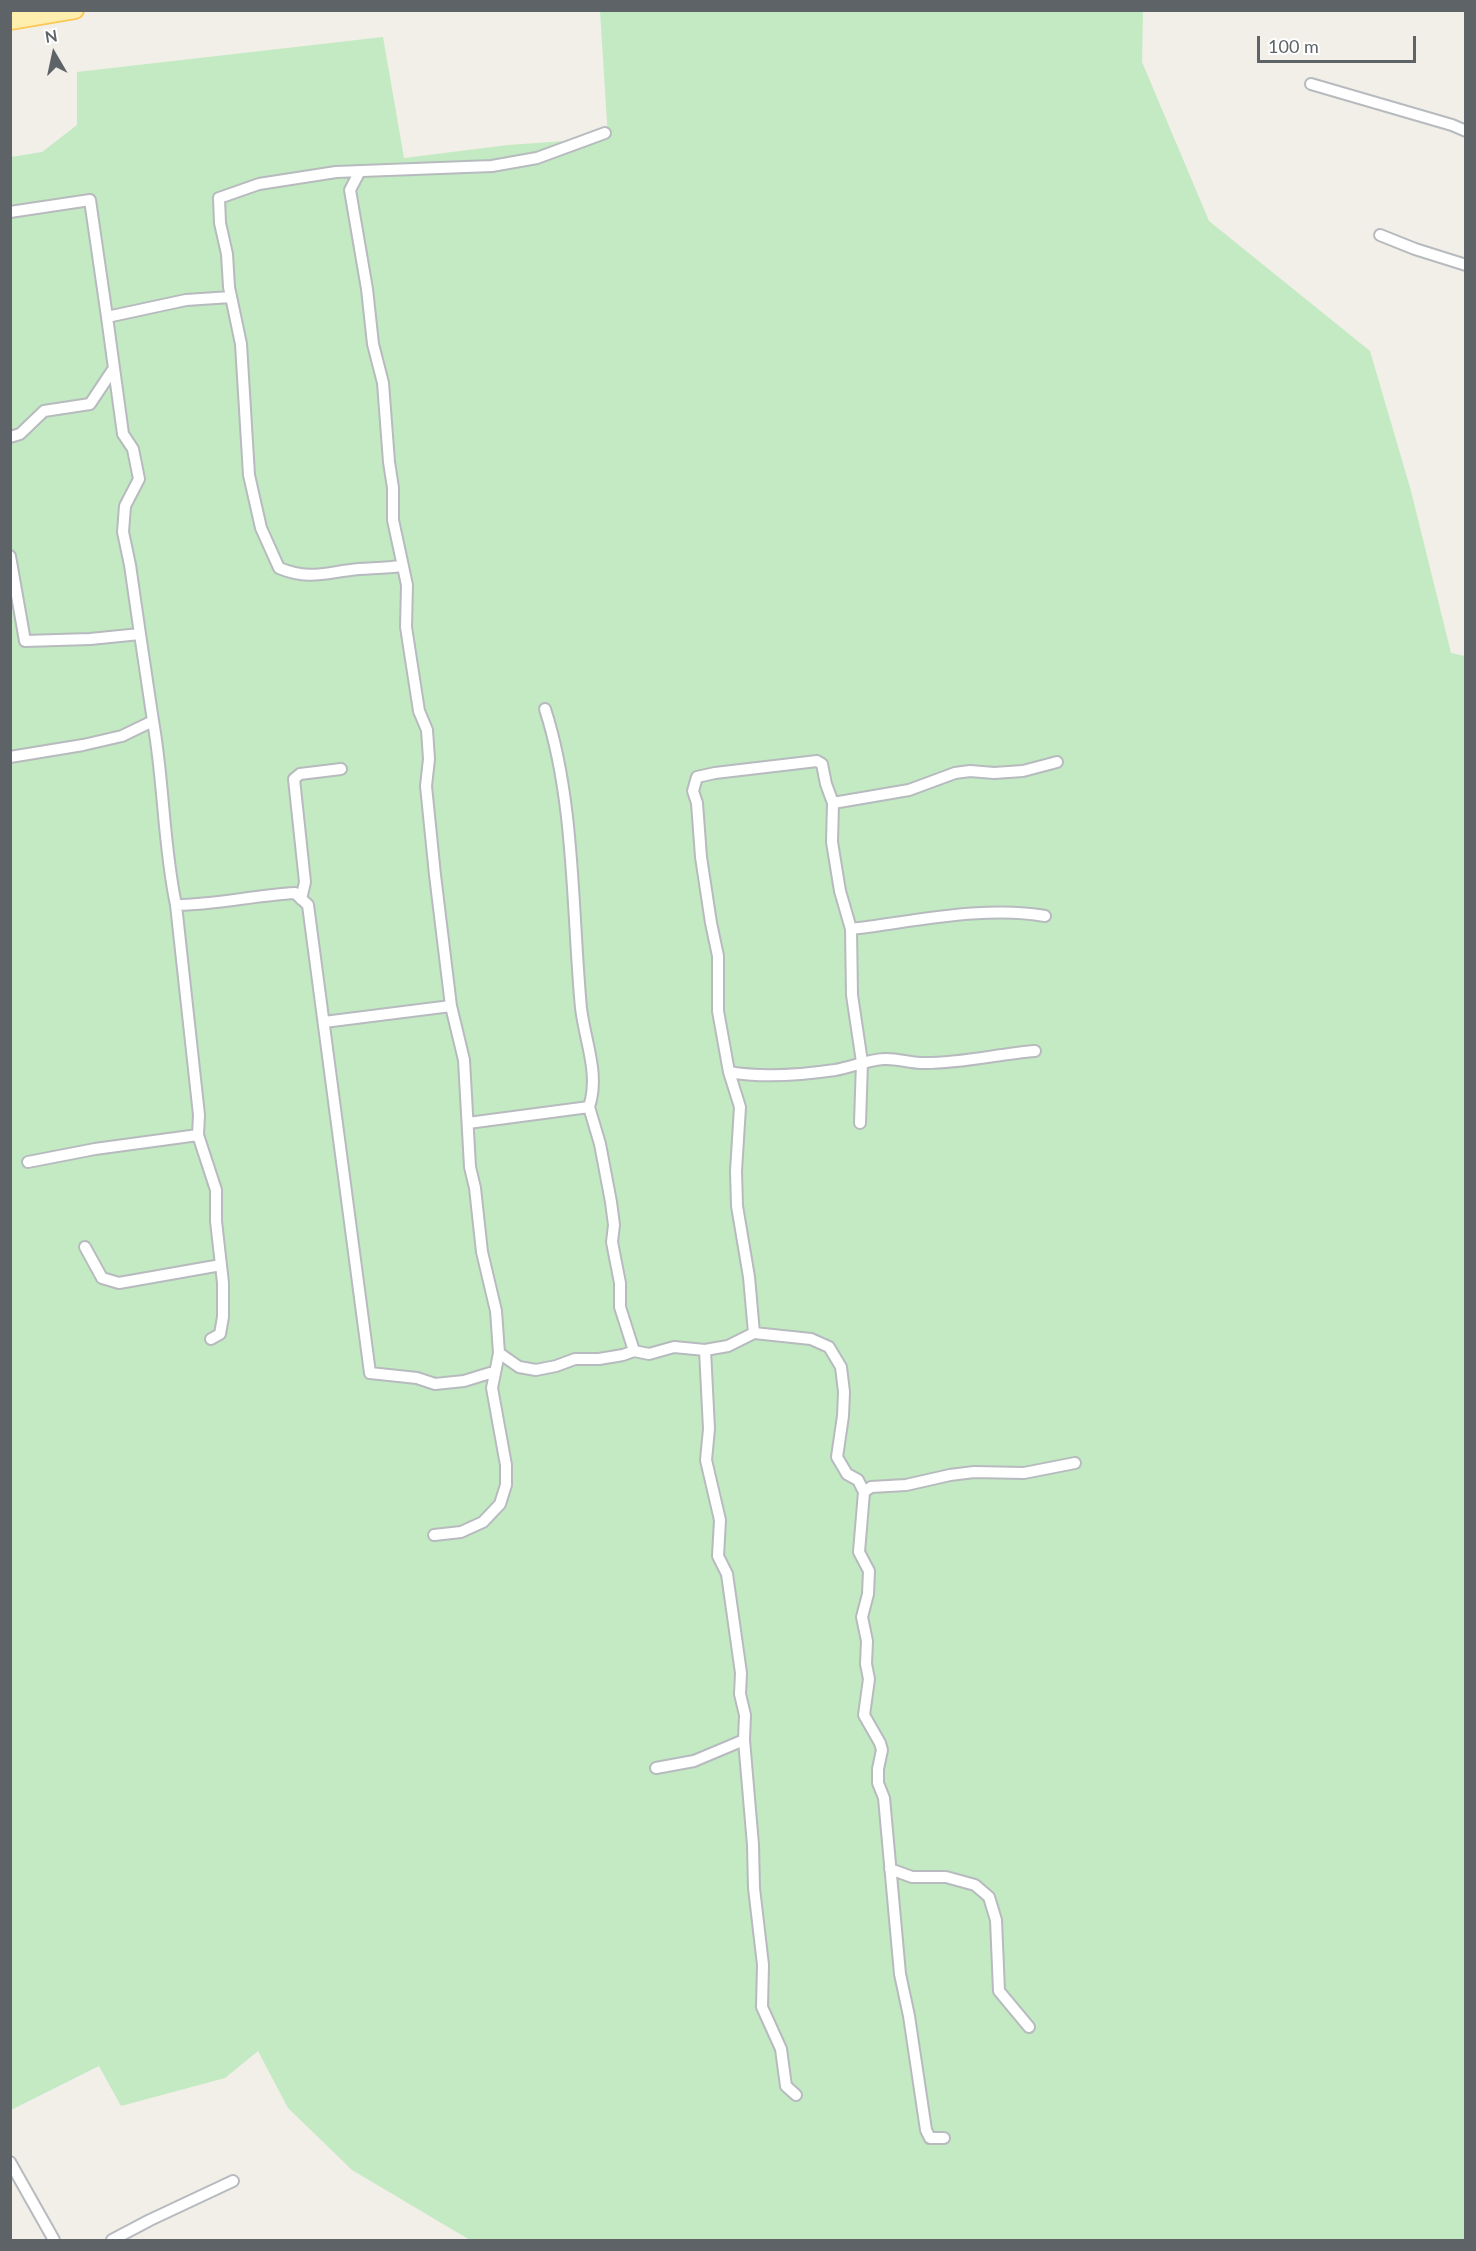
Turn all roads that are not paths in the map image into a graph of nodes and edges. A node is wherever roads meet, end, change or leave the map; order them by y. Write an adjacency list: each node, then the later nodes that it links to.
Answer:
1 (75, 10): 2 (main road)
2 (10, 21)
3 (1311, 84): 4 (street)
4 (1466, 131)
5 (605, 133): 6 (street)
6 (360, 171): 10 (street); 15 (street)
7 (10, 212): 11 (street)
8 (1380, 235): 9 (street)
9 (1466, 265)
10 (231, 297): 11 (street); 15 (street)
11 (107, 317): 12 (street)
12 (114, 368): 13 (street); 16 (street)
13 (10, 437)
14 (10, 556): 16 (street)
15 (401, 566): 27 (street)
16 (140, 634): 18 (street)
17 (545, 709): 32 (street)
18 (153, 721): 19 (street); 24 (street)
19 (10, 757)
20 (1057, 762): 22 (street)
21 (341, 769): 23 (street)
22 (833, 803): 26 (street); 31 (street)
23 (301, 899): 24 (street); 28 (street)
24 (176, 905): 35 (street)
25 (1045, 916): 26 (street)
26 (851, 929): 30 (street)
27 (451, 1006): 28 (street); 33 (street)
28 (324, 1022): 44 (street)
29 (1035, 1051): 30 (street)
30 (862, 1062): 31 (street); 34 (street)
31 (729, 1072): 39 (street)
32 (589, 1107): 33 (street); 42 (street)
33 (468, 1123): 43 (street)
34 (860, 1123)
35 (198, 1135): 36 (street); 38 (street)
36 (28, 1162)
37 (85, 1247): 38 (street)
38 (221, 1265): 40 (street)
39 (754, 1333): 41 (street); 46 (street)
40 (211, 1339)
41 (705, 1350): 42 (street); 48 (street)
42 (634, 1351): 43 (street)
43 (499, 1353): 44 (street)
44 (495, 1373): 47 (street)
45 (1075, 1463): 46 (street)
46 (864, 1491): 50 (street)
47 (435, 1536)
48 (744, 1740): 49 (street); 52 (street)
49 (656, 1768)
50 (890, 1869): 51 (street); 53 (street)
51 (1029, 2028)
52 (796, 2096)
53 (944, 2138)
54 (10, 2162): 56 (street)
55 (233, 2181): 57 (street)
56 (54, 2241)
57 (112, 2241)

